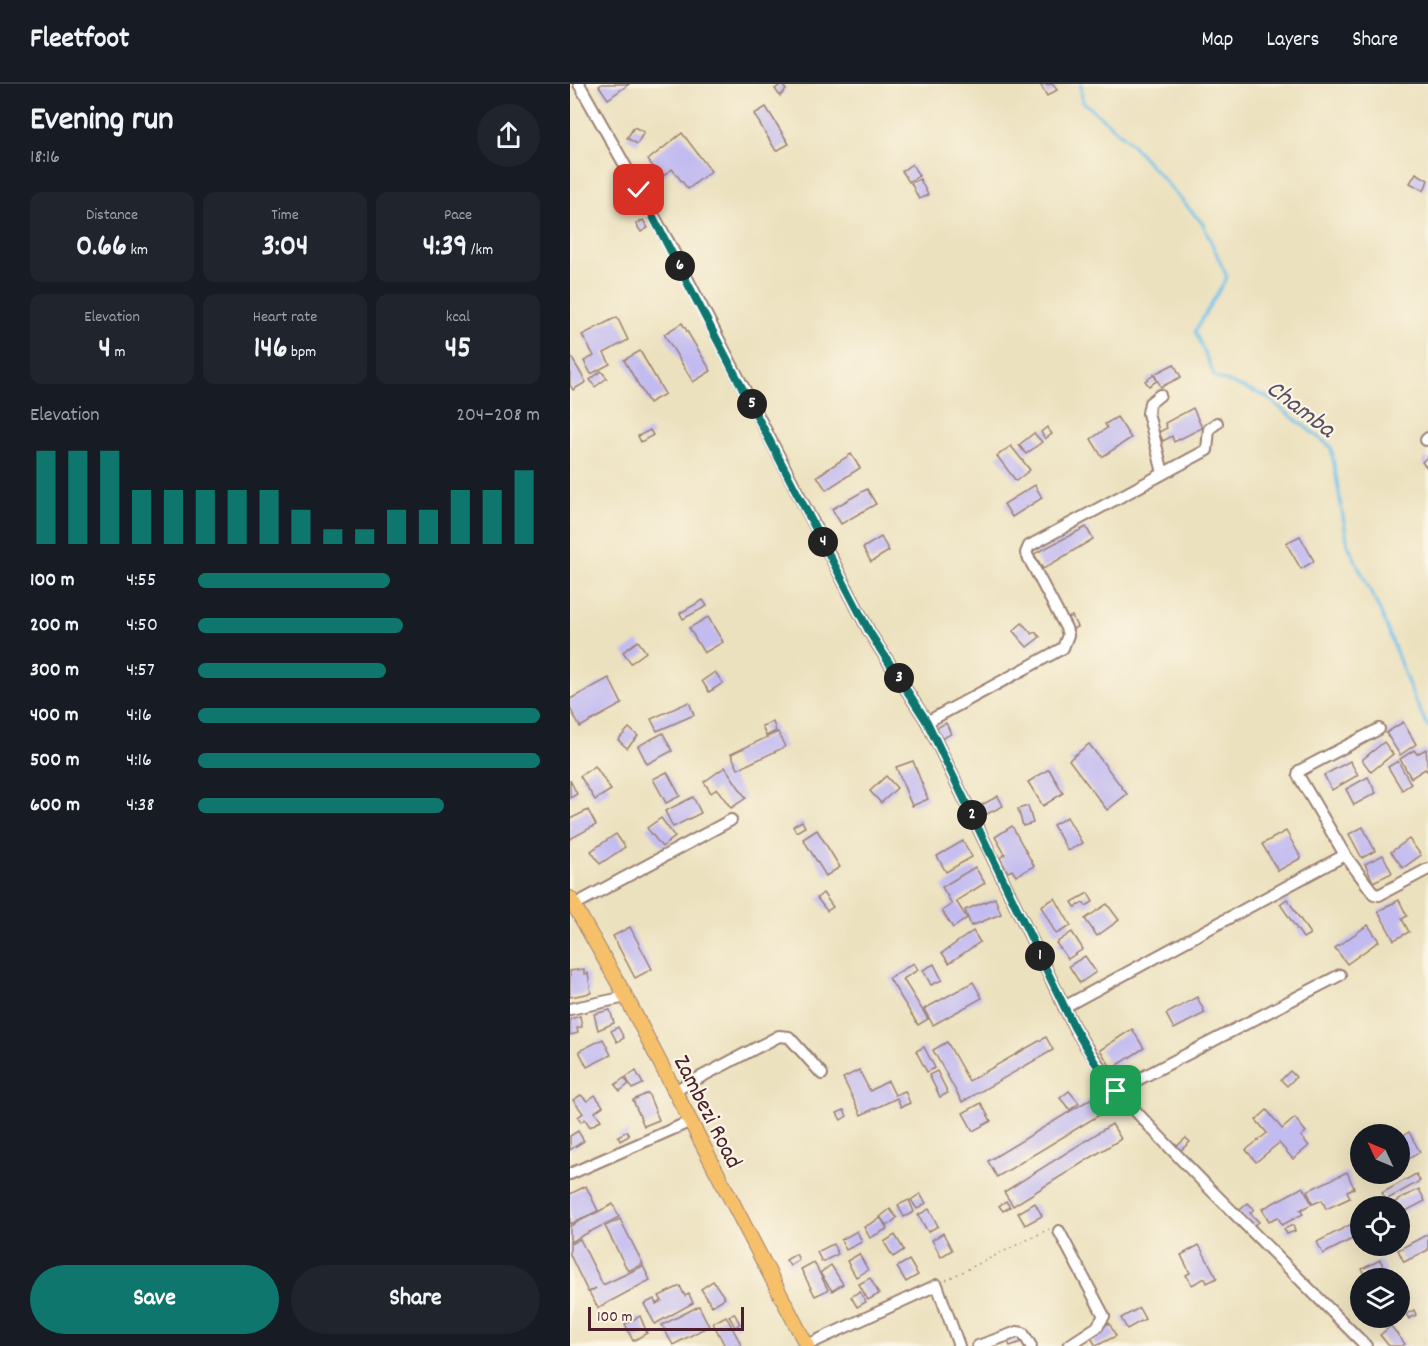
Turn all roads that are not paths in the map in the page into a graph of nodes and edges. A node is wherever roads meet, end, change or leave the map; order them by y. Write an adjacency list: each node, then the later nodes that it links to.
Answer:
1 (579, 84): 5 (street)
2 (1160, 395): 4 (street)
3 (1217, 423): 4 (street)
4 (1165, 472): 5 (street)
5 (927, 722): 13 (street)
6 (1379, 729): 8 (street)
7 (731, 819): 10 (street)
8 (1344, 855): 9 (street); 13 (street)
9 (1428, 869)
10 (572, 901): 12 (main road, Zambezi Road)
11 (1341, 975): 17 (street)
12 (626, 997): 14 (street); 16 (main road, Zambezi Road)
13 (1064, 1007): 17 (street)
14 (570, 1009)
15 (822, 1074): 16 (street)
16 (674, 1091): 18 (main road, Zambezi Road)
17 (1116, 1091): 26 (street)
18 (689, 1122): 19 (street); 21 (main road, Zambezi Road)
19 (571, 1171)
20 (1059, 1231): 25 (street)
21 (806, 1346): 22 (street)
22 (959, 1346)
23 (978, 1346): 24 (street)
24 (1030, 1346)
25 (1068, 1346)
26 (1366, 1346)

